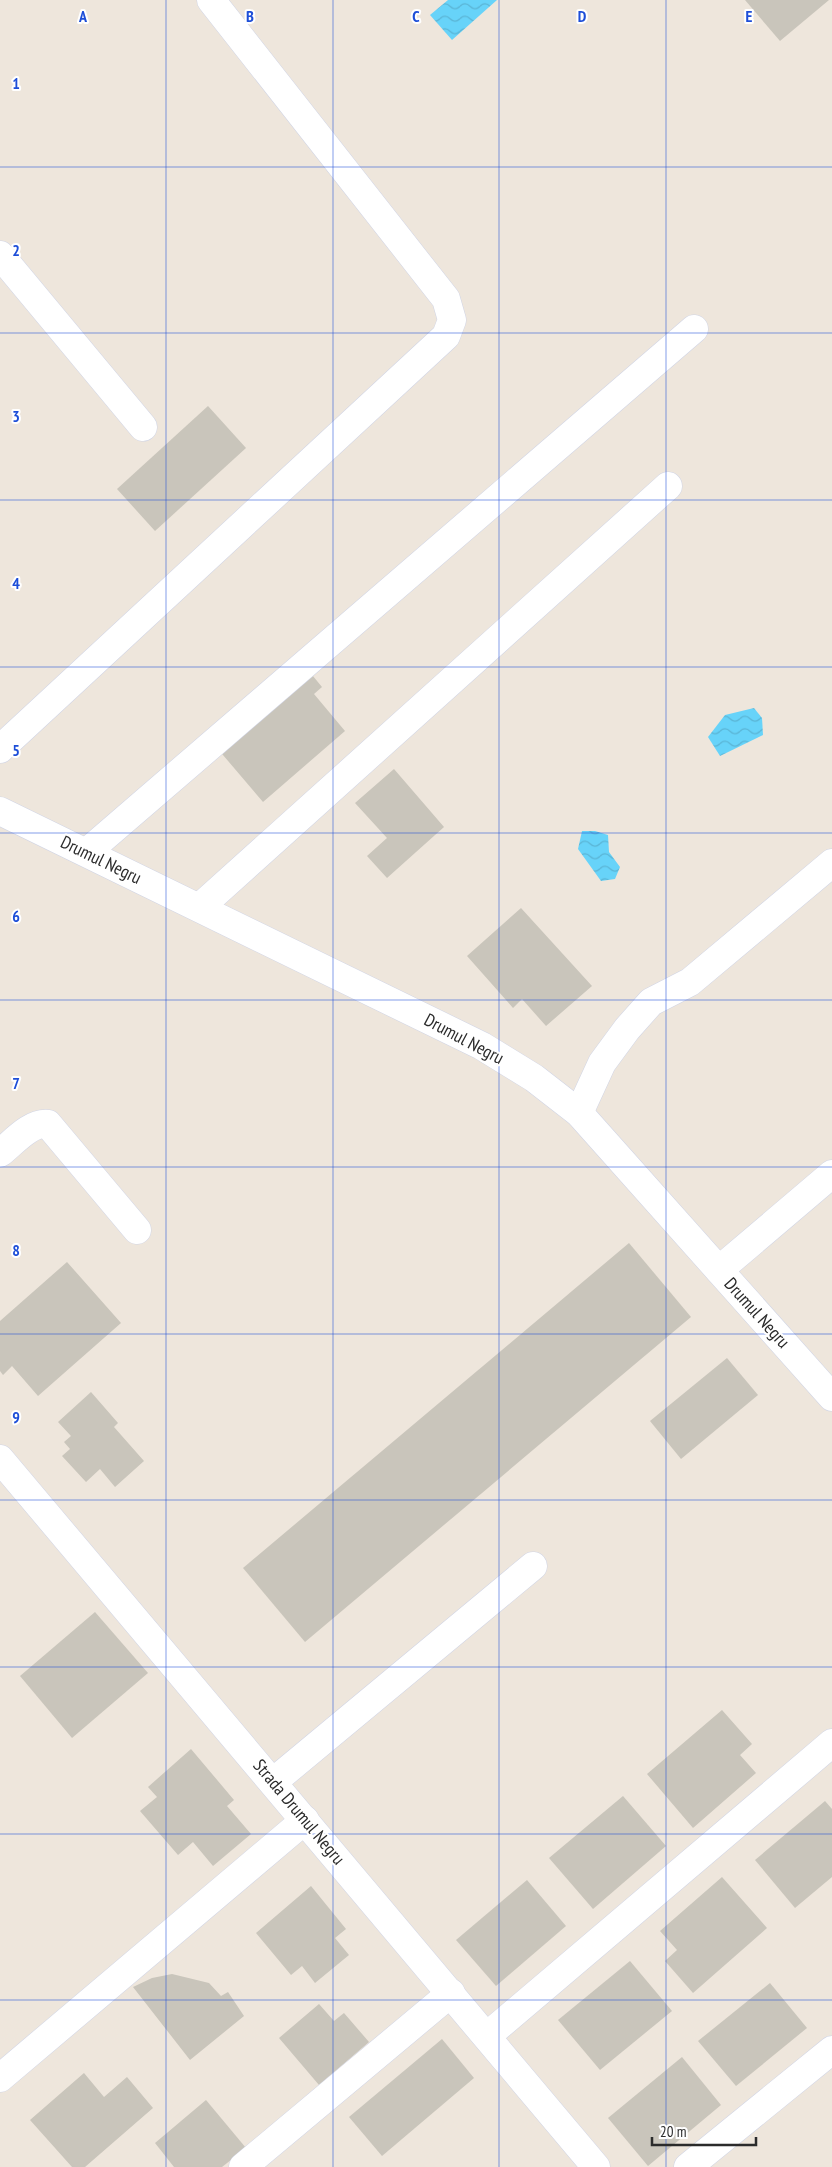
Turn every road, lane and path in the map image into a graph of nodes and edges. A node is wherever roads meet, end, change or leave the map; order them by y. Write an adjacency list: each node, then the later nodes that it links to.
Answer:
1 (211, 0): 6 (street)
2 (0, 255): 4 (street)
3 (694, 329): 8 (street)
4 (144, 427)
5 (668, 486): 10 (street)
6 (0, 749)
7 (0, 811): 8 (street, Drumul Negru)
8 (87, 852): 10 (street, Drumul Negru)
9 (832, 863): 11 (street)
10 (200, 907): 11 (street, Drumul Negru)
11 (579, 1113): 15 (street, Drumul Negru)
12 (0, 1153): 14 (street)
13 (832, 1174): 15 (street)
14 (137, 1230)
15 (719, 1270): 16 (street, Drumul Negru)
16 (832, 1397)
17 (0, 1459): 20 (street, Strada Drumul Negru)
18 (533, 1566): 20 (street)
19 (832, 1743): 23 (street)
20 (273, 1782): 21 (street, Strada Drumul Negru)
21 (305, 1820): 22 (street, Strada Drumul Negru); 25 (street)
22 (451, 1993): 23 (street, Strada Drumul Negru); 27 (street)
23 (488, 2036): 26 (street, Strada Drumul Negru)
24 (832, 2050): 28 (street)
25 (0, 2078)
26 (592, 2165)
27 (243, 2167)
28 (688, 2167)

